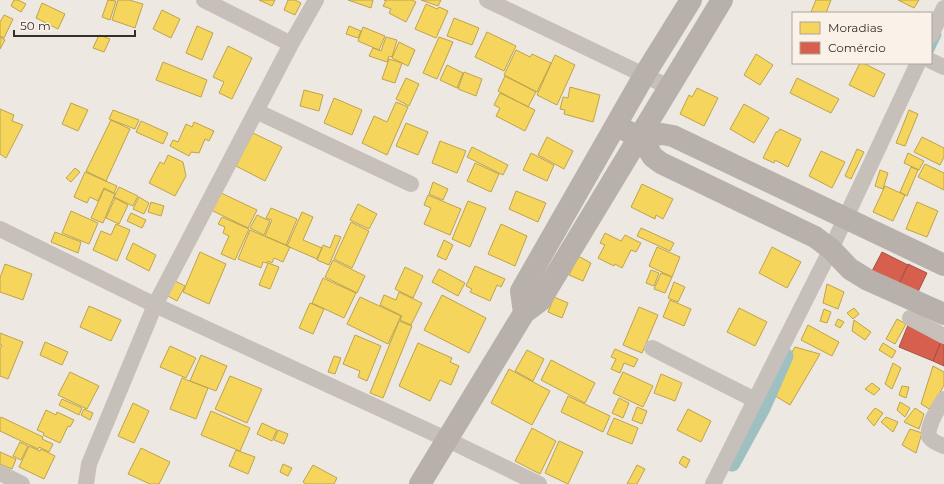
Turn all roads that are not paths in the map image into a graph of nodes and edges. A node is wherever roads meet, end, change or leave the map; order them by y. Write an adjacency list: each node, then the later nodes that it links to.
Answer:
1 (204, 0): 10 (street)
2 (316, 0): 10 (street)
3 (487, 0): 14 (street)
4 (691, 0): 7 (street)
5 (722, 0): 9 (street)
6 (944, 8): 8 (street)
7 (678, 22): 9 (street); 14 (street)
8 (932, 33)
9 (700, 36): 15 (street)
10 (291, 44): 16 (street)
11 (932, 61): 13 (street)
12 (918, 64): 22 (street)
13 (944, 67)
14 (645, 74): 15 (street); 17 (street)
15 (669, 87): 18 (street)
16 (256, 112): 19 (street); 26 (street)
17 (616, 126): 18 (street); 20 (street)
18 (640, 137): 21 (street); 22 (street); 24 (street)
19 (411, 184)
20 (573, 200): 21 (street); 27 (street)
21 (594, 212): 27 (street)
22 (846, 217): 24 (street); 25 (street)
23 (0, 229): 26 (street)
24 (831, 249): 28 (street); 33 (street)
25 (944, 265)
26 (155, 305): 34 (street); 38 (street)
27 (524, 313): 34 (street)
28 (944, 314)
29 (910, 318): 30 (street)
30 (944, 336)
31 (652, 348): 33 (street)
32 (944, 399): 35 (street)
33 (755, 400): 41 (street)
34 (446, 439): 39 (street); 40 (street)
35 (944, 446)
36 (0, 473): 37 (street)
37 (22, 484)
38 (86, 484)
39 (420, 484)
40 (539, 484)
41 (713, 484)

